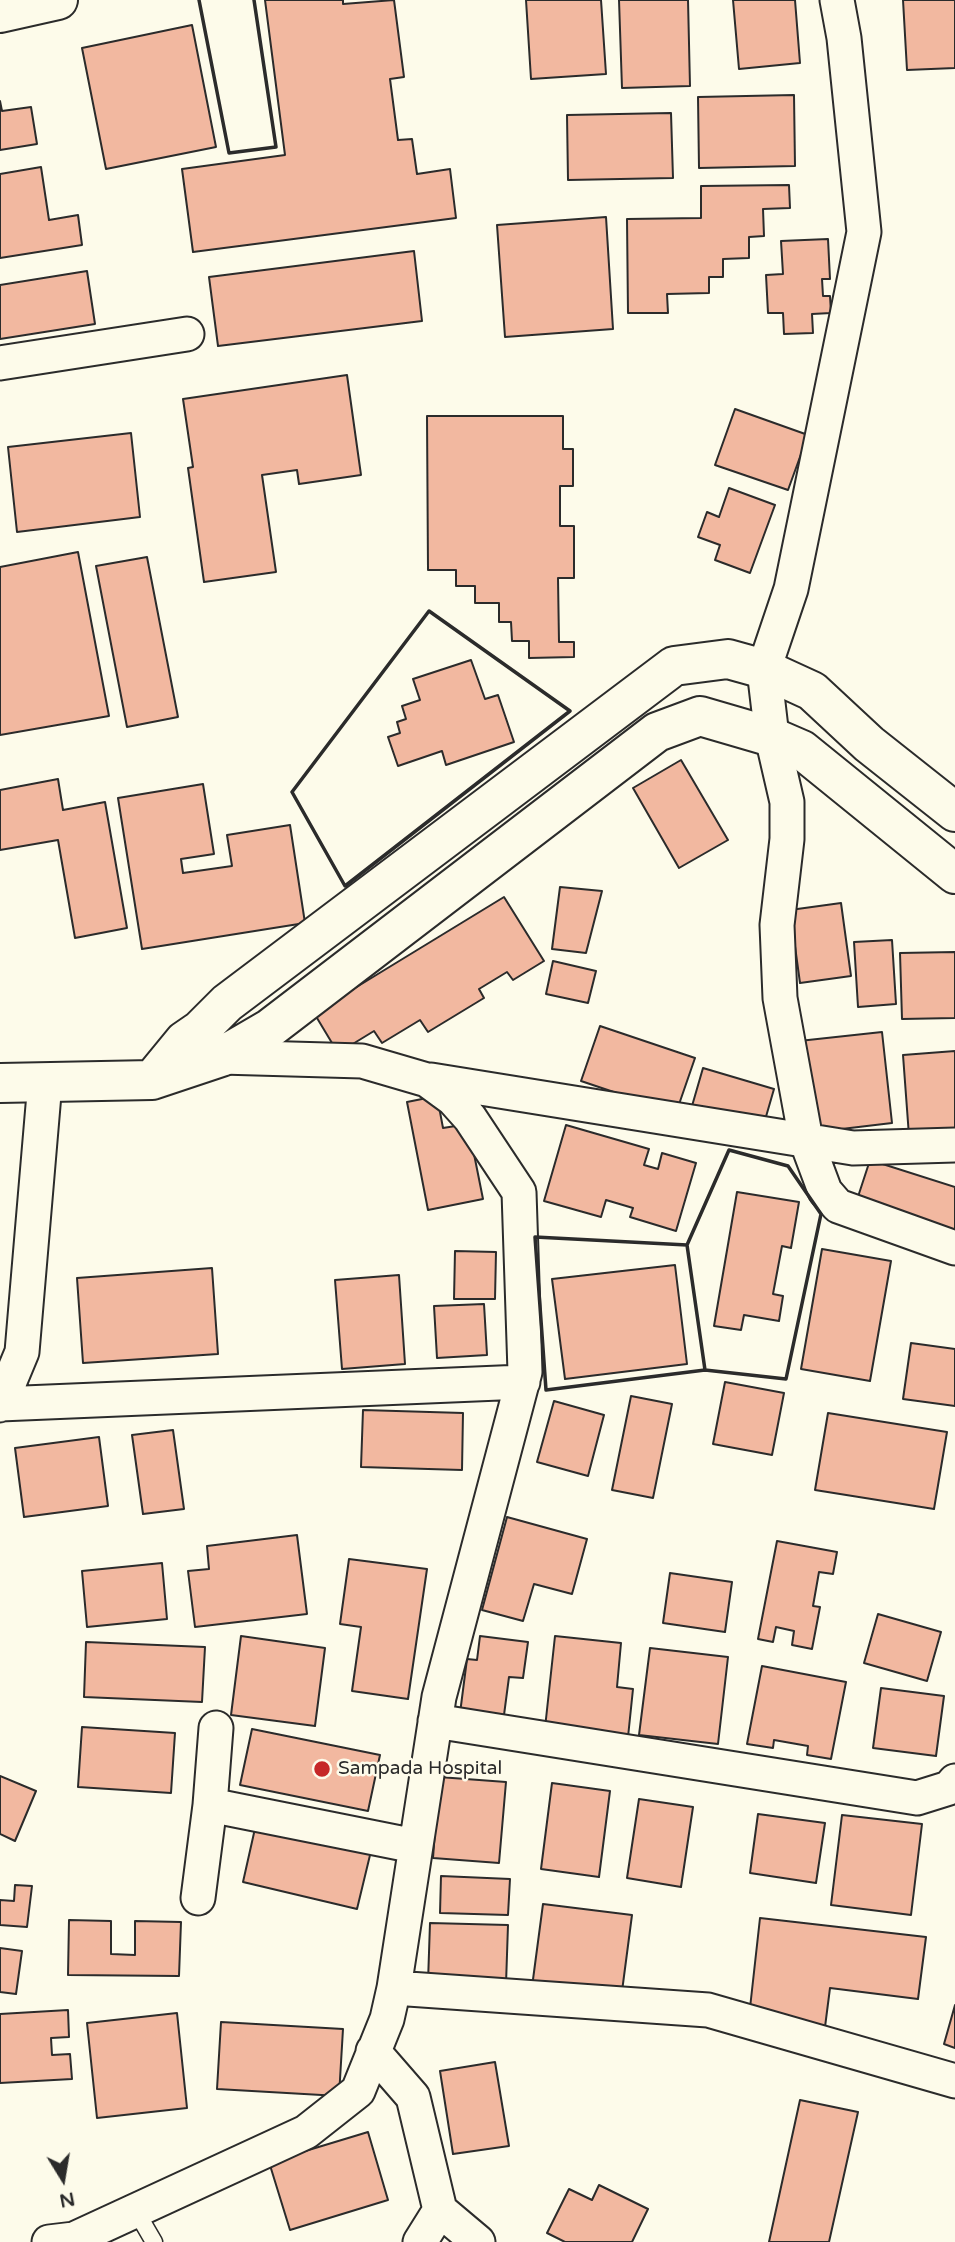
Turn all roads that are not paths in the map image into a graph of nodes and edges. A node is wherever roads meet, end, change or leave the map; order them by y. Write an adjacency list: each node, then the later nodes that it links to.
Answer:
1 (58, 0): 3 (street)
2 (837, 0): 6 (street)
3 (0, 13)
4 (187, 334): 5 (street)
5 (0, 363)
6 (764, 669): 7 (street); 8 (street); 10 (street)
7 (772, 737): 9 (street); 11 (street); 16 (street)
8 (955, 812)
9 (955, 874)
10 (184, 1041): 11 (street); 12 (street)
11 (221, 1057): 12 (street); 13 (street)
12 (152, 1080): 15 (street)
13 (427, 1080): 16 (street); 19 (street)
14 (0, 1082): 15 (street)
15 (45, 1082): 20 (street)
16 (806, 1140): 17 (street); 18 (street)
17 (955, 1145)
18 (955, 1248)
19 (523, 1382): 20 (street); 21 (street)
20 (0, 1404)
21 (435, 1721): 23 (street); 25 (street)
22 (216, 1728): 24 (street)
23 (955, 1782)
24 (210, 1805): 25 (street); 26 (street)
25 (415, 1846): 27 (street)
26 (198, 1898)
27 (394, 1988): 28 (street); 29 (street)
28 (373, 2051): 30 (street); 31 (street)
29 (955, 2081)
30 (440, 2210): 34 (street); 35 (street)
31 (136, 2211): 32 (street); 33 (lane)
32 (49, 2242)
33 (154, 2242)
34 (419, 2242)
35 (478, 2242)

